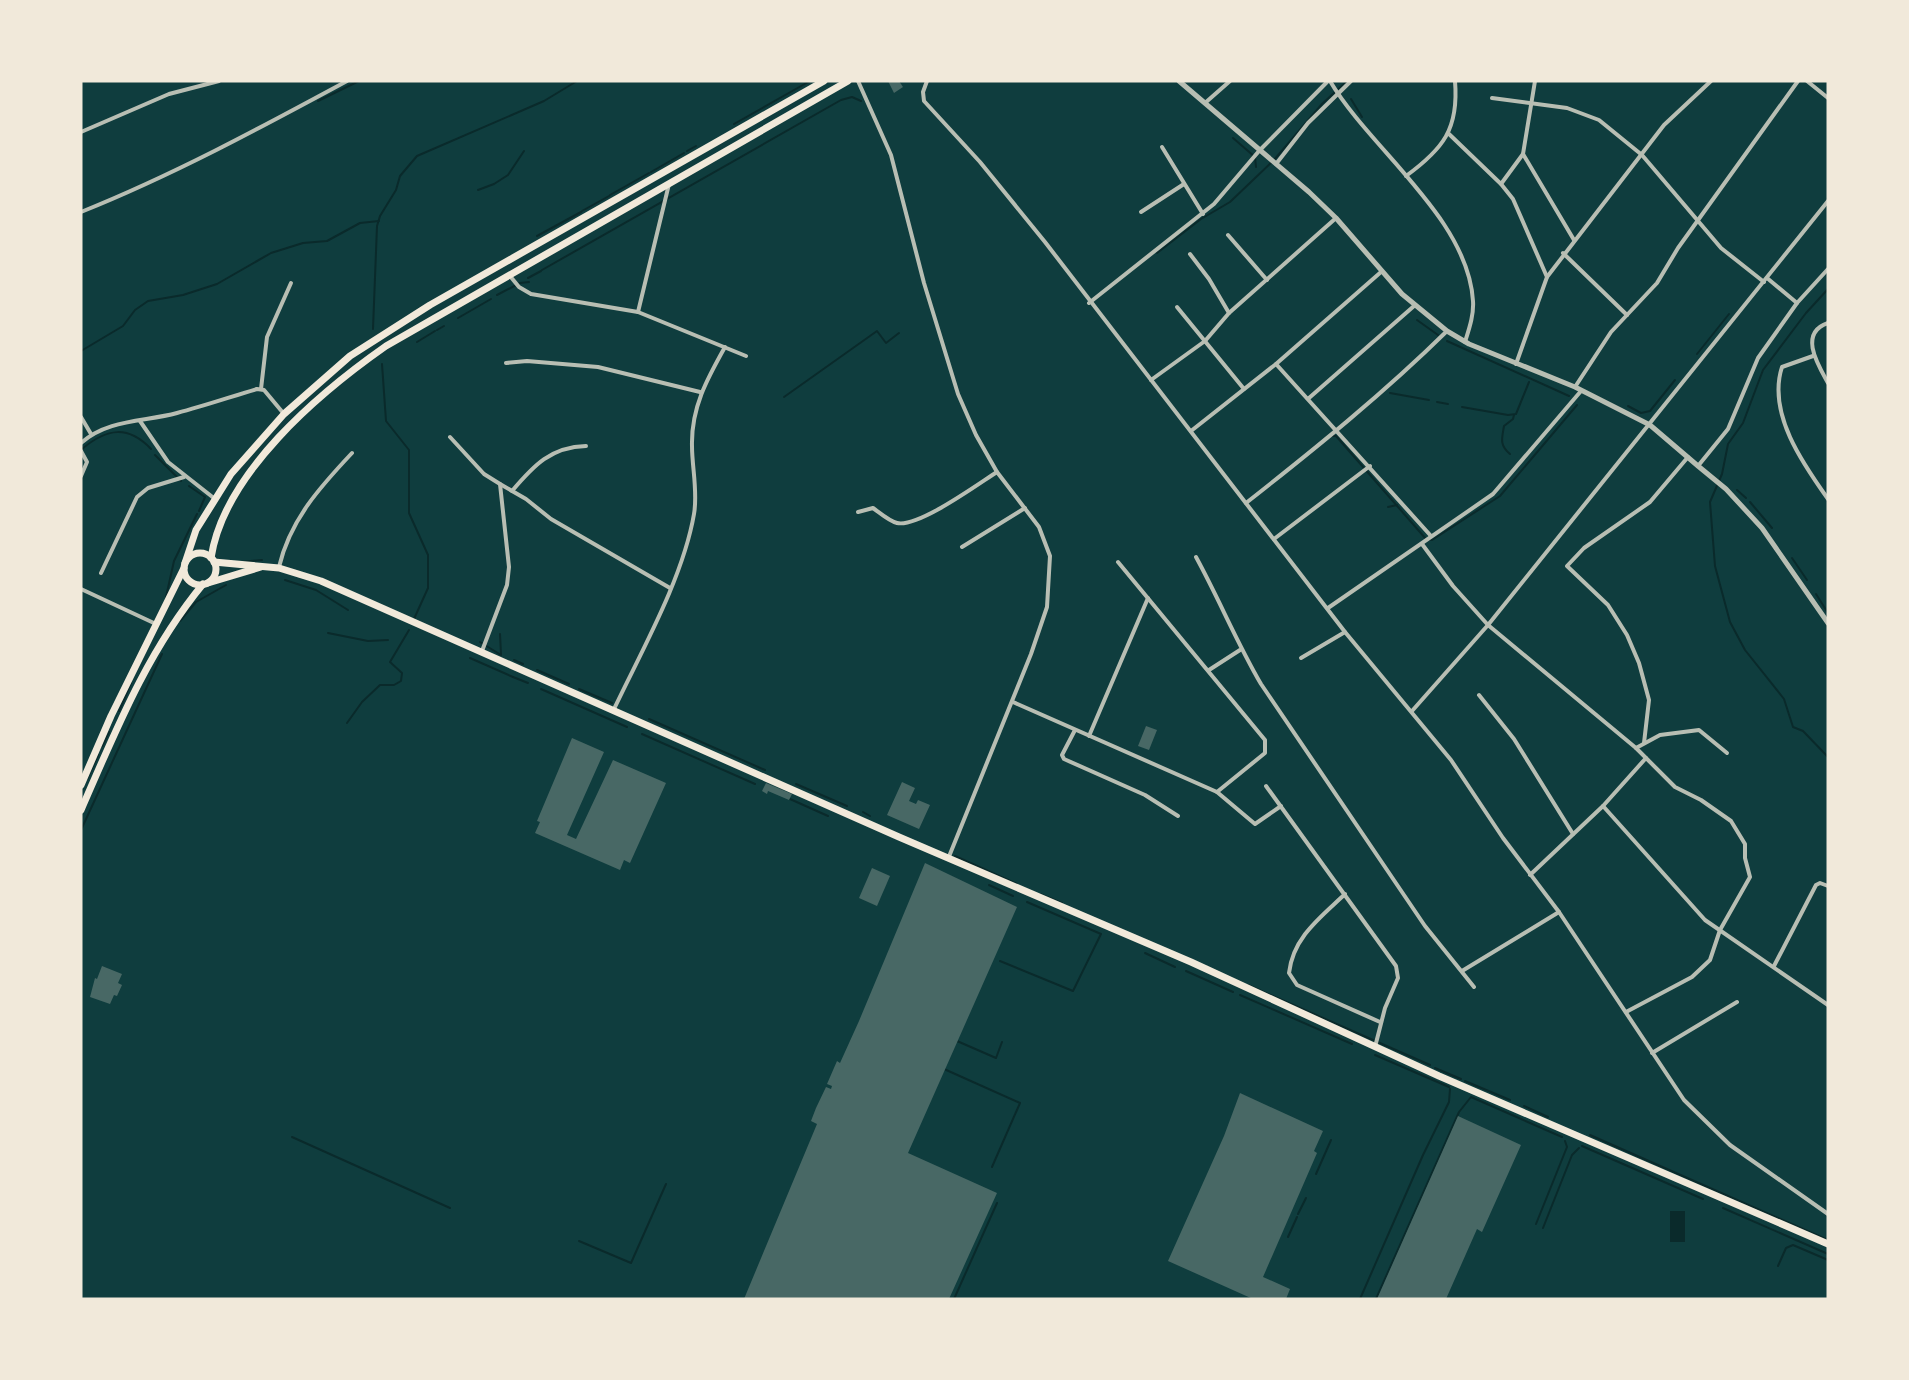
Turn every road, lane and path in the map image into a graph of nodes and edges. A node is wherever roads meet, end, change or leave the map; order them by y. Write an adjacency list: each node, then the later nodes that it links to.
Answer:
1 (219, 81): 21 (street)
2 (348, 81): 33 (street)
3 (824, 81): 73 (main road)
4 (848, 81): 29 (main road)
5 (858, 81): 88 (street)
6 (927, 81): 49 (street)
7 (1179, 81): 19 (street)
8 (1230, 81): 19 (street)
9 (1329, 81): 16 (street); 24 (street)
10 (1351, 81): 16 (street)
11 (1455, 81): 22 (street)
12 (1535, 81): 20 (street)
13 (1712, 81): 26 (street)
14 (1798, 81): 37 (street)
15 (1807, 81): 18 (street)
16 (1336, 91): 27 (street); 28 (street)
17 (1492, 98): 20 (street)
18 (1828, 98)
19 (1205, 103): 24 (street)
20 (1531, 103): 25 (street); 26 (street)
21 (81, 132)
22 (1449, 134): 28 (street); 31 (street)
23 (1162, 147): 30 (street)
24 (1259, 151): 27 (street); 35 (street)
25 (1523, 154): 31 (street); 39 (street)
26 (1642, 154): 37 (street); 39 (street)
27 (1273, 162): 36 (street)
28 (1406, 176): 59 (street)
29 (669, 184): 44 (main road); 53 (street)
30 (1184, 184): 34 (street); 35 (street)
31 (1501, 184): 45 (street)
32 (1828, 201): 47 (street)
33 (81, 212)
34 (1141, 212)
35 (1203, 214): 49 (street)
36 (1336, 218): 43 (street); 46 (street)
37 (1700, 220): 47 (street); 55 (street)
38 (1228, 235): 46 (street)
39 (1574, 240): 41 (street)
40 (1190, 254): 54 (street)
41 (1563, 254): 45 (street); 55 (street)
42 (1828, 269): 50 (street)
43 (1381, 272): 51 (street); 64 (street)
44 (510, 275): 53 (street); 92 (main road)
45 (1547, 277): 65 (street)
46 (1267, 280): 54 (street)
47 (1766, 280): 50 (street); 76 (street)
48 (291, 283): 68 (street)
49 (1089, 303): 66 (street)
50 (1797, 303): 87 (street)
51 (1414, 306): 57 (street); 72 (street)
52 (1177, 307): 58 (street)
53 (638, 312): 60 (street)
54 (1229, 313): 58 (street)
55 (1627, 315): 70 (street)
56 (1828, 323): 61 (street)
57 (1447, 331): 59 (street); 77 (street)
58 (1205, 341): 66 (street); 69 (street)
59 (1465, 342): 65 (street)
60 (725, 347): 62 (street); 71 (street)
61 (1813, 356): 67 (street); 96 (street)
62 (746, 357)
63 (506, 363): 71 (street)
64 (1276, 364): 69 (street); 72 (street)
65 (1516, 364): 70 (street)
66 (1151, 380): 78 (street)
67 (1828, 383)
68 (261, 389): 73 (street); 75 (street)
69 (1244, 389): 78 (street)
70 (1578, 389): 76 (street); 100 (street)
71 (700, 392): 112 (street)
72 (1308, 398): 77 (street)
73 (284, 414): 89 (main road)
74 (81, 417): 79 (street)
75 (140, 421): 79 (street); 91 (street)
76 (1650, 425): 85 (street); 118 (street)
77 (1338, 430): 86 (street); 97 (street)
78 (1191, 431): 97 (street)
79 (91, 434): 81 (street)
80 (450, 437): 93 (street)
81 (81, 443)
82 (586, 446): 94 (street)
83 (81, 451): 90 (street)
84 (352, 453): 109 (street)
85 (1688, 457): 87 (street); 132 (street)
86 (1370, 466): 100 (street); 101 (street)
87 (1701, 468): 116 (street)
88 (997, 472): 98 (street); 99 (street)
89 (231, 474): 92 (main road); 95 (main road)
90 (81, 476)
91 (184, 477): 95 (street); 110 (street)
92 (244, 482): 105 (main road)
93 (500, 484): 94 (street); 121 (street)
94 (513, 491): 112 (street)
95 (214, 499): 107 (main road)
96 (1828, 499)
97 (1246, 503): 101 (street)
98 (1026, 507): 103 (street); 125 (street)
99 (858, 512)
100 (1431, 536): 102 (street)
101 (1274, 539): 115 (street)
102 (1422, 543): 115 (street); 118 (street)
103 (962, 547)
104 (1196, 557): 120 (street)
105 (213, 560): 107 (main road); 108 (main road); 111 (main road)
106 (1118, 561): 114 (street)
107 (185, 566): 111 (main road); 117 (main road)
108 (264, 566): 109 (main road); 111 (main road)
109 (279, 568): 121 (main road)
110 (101, 573)
111 (204, 584): 129 (main road)
112 (670, 588): 126 (street)
113 (81, 589): 117 (street)
114 (1148, 598): 123 (street); 131 (street)
115 (1328, 608): 119 (street)
116 (1828, 623)
117 (158, 625): 128 (main road)
118 (1488, 625): 127 (street); 133 (street)
119 (1345, 632): 122 (street); 127 (street)
120 (1240, 650): 123 (street); 151 (street)
121 (482, 651): 126 (main road)
122 (1301, 658)
123 (1209, 670): 138 (street)
124 (1479, 695): 143 (street)
125 (1013, 702): 130 (street); 144 (street)
126 (614, 709): 144 (main road)
127 (1412, 711): 145 (street)
128 (111, 716): 129 (main road); 136 (main road)
129 (120, 720): 141 (main road)
130 (1075, 730): 131 (street); 142 (street)
131 (1089, 736): 138 (street)
132 (1644, 743): 133 (street); 134 (street)
133 (1636, 748): 135 (street)
134 (1727, 753)
135 (1646, 758): 140 (street); 149 (street)
136 (81, 785)
137 (1266, 786): 139 (street)
138 (1216, 792): 139 (street)
139 (1281, 806): 147 (street)
140 (1603, 806): 143 (street); 149 (street)
141 (81, 809)
142 (1178, 816)
143 (1573, 834): 145 (street)
144 (948, 859): 157 (main road)
145 (1530, 875): 148 (street)
146 (1828, 886): 150 (street)
147 (1345, 894): 156 (street); 156 (street)
148 (1560, 912): 151 (street); 155 (street)
149 (1720, 930): 150 (street); 155 (street)
150 (1774, 966): 154 (street)
151 (1462, 971): 152 (street)
152 (1474, 987)
153 (1737, 1002): 158 (street)
154 (1828, 1005)
155 (1626, 1012): 158 (street)
156 (1380, 1023): 157 (street)
157 (1376, 1045): 160 (main road)
158 (1652, 1053): 159 (street)
159 (1828, 1215)
160 (1828, 1244)

